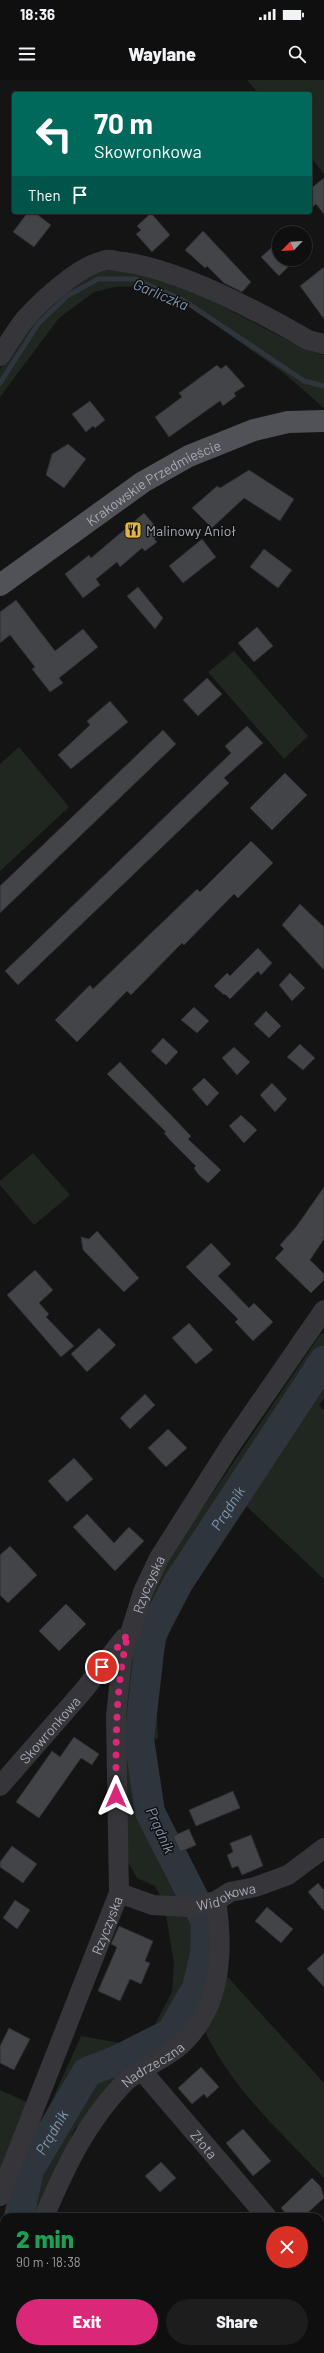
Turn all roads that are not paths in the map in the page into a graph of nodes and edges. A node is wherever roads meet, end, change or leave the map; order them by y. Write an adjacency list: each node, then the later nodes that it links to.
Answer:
1 (324, 344): 2 (street)
2 (0, 356)
3 (324, 421): 4 (main road, Krakowskie Przedmieście)
4 (0, 585)
5 (324, 1310): 6 (street, Rzyczyska)
6 (128, 1634): 7 (street, Skowronkowa); 9 (street, Rzyczyska)
7 (0, 1786)
8 (324, 1848): 10 (street, Widokowa)
9 (119, 1893): 10 (street, Widokowa); 12 (street, Rzyczyska)
10 (212, 1902): 11 (street, Nadrzeczna)
11 (142, 2071): 13 (street, Nadrzeczna); 14 (street, Złota)
12 (0, 2196)
13 (46, 2213)
14 (264, 2213)

